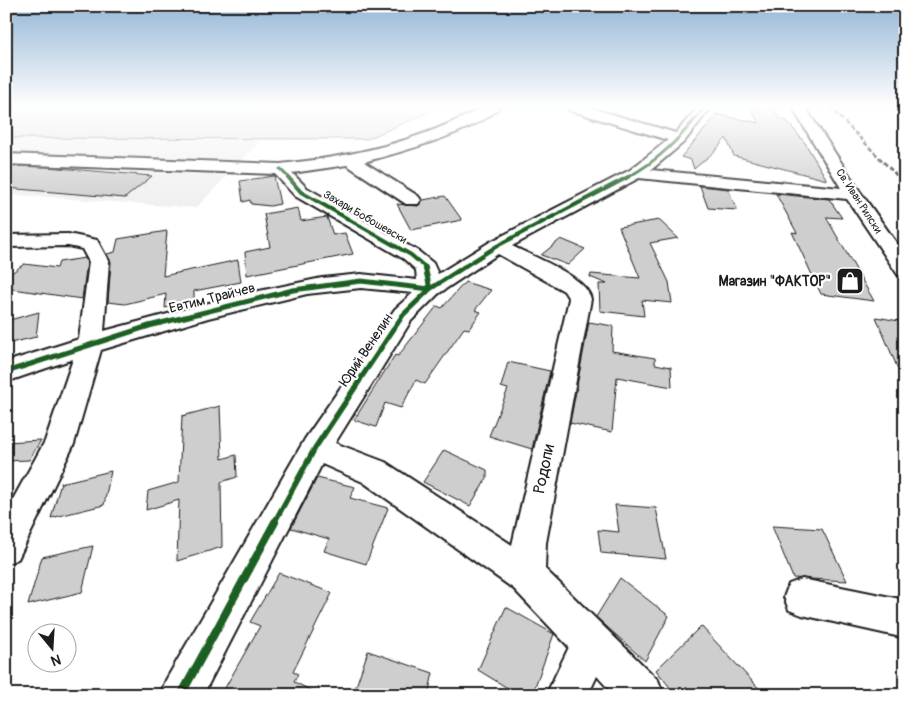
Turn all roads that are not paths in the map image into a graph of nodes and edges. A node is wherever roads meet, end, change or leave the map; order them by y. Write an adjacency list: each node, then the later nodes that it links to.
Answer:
1 (425, 140): 5 (street)
2 (678, 140): 7 (street, Юрий Венелин)
3 (820, 140): 8 (street, Св. Иван Рилски)
4 (6, 159): 6 (street)
5 (350, 160): 6 (street); 9 (street)
6 (280, 168): 13 (street, Захари Бобошевски)
7 (636, 173): 8 (street); 11 (street, Юрий Венелин)
8 (853, 194): 12 (street, Св. Иван Рилски)
9 (412, 200)
10 (6, 242): 14 (street)
11 (497, 246): 13 (street, Юрий Венелин); 18 (street, Родопи)
12 (905, 270)
13 (430, 289): 14 (street, Евтим Трайчев); 16 (street, Юрий Венелин)
14 (91, 343): 15 (street, Евтим Трайчев); 17 (street)
15 (6, 372)
16 (315, 448): 18 (street); 22 (street, Юрий Венелин)
17 (6, 547)
18 (526, 576): 21 (street)
19 (802, 597): 20 (street)
20 (905, 620)
21 (592, 641): 23 (street); 24 (street)
22 (181, 695)
23 (567, 695)
24 (643, 695)

